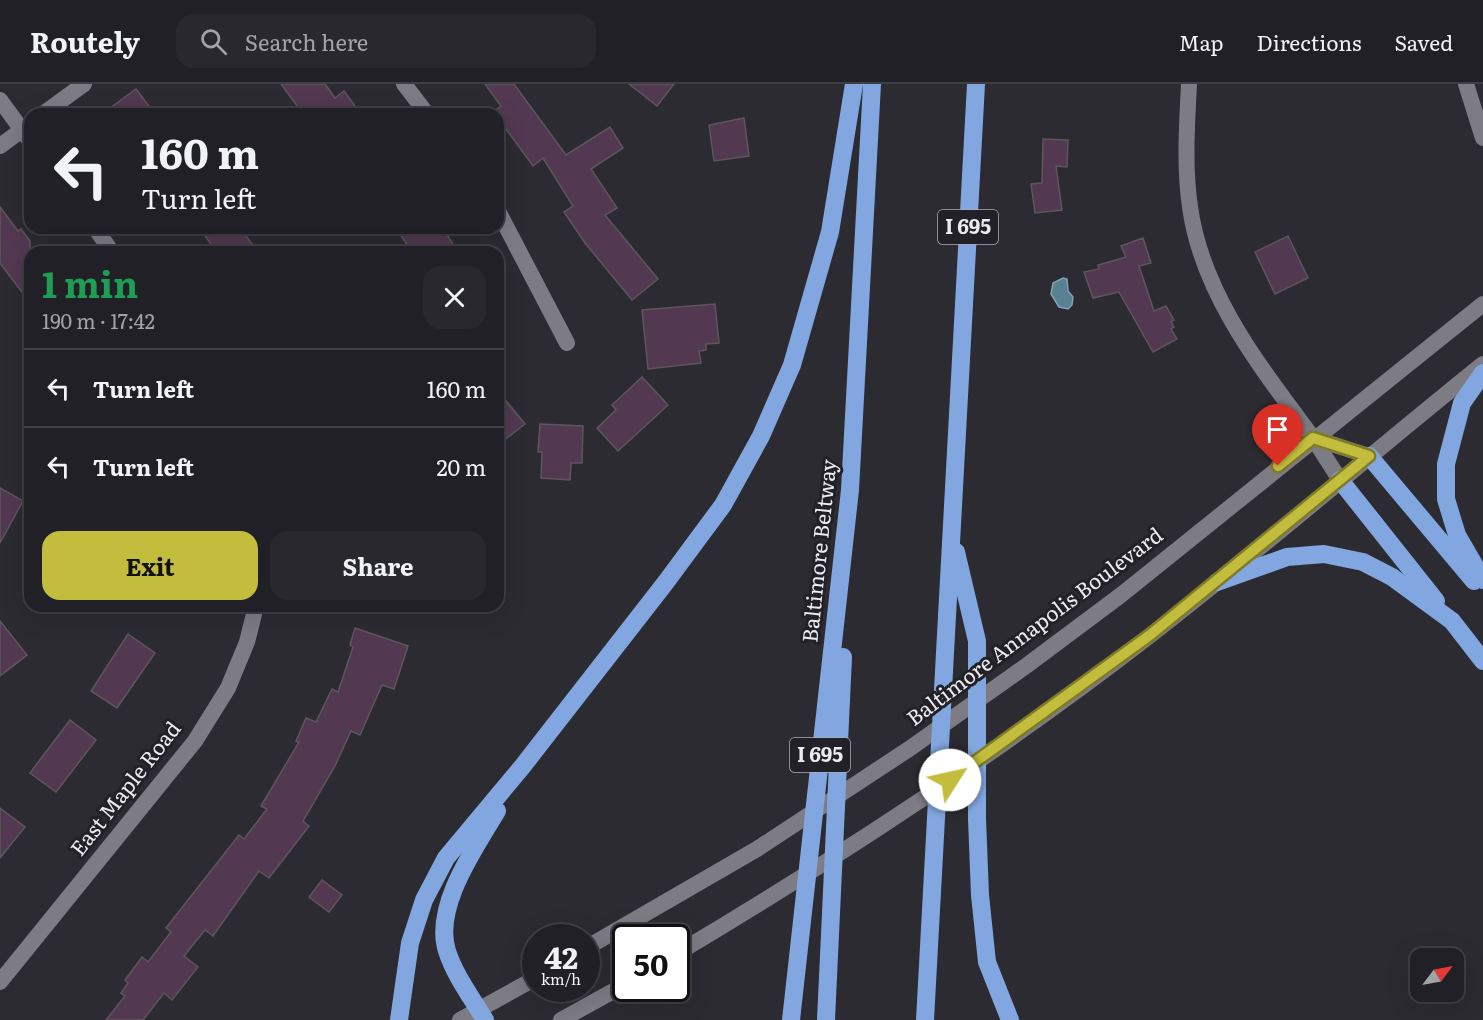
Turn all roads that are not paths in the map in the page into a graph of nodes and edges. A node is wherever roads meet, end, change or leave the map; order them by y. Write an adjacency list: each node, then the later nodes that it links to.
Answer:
1 (84, 84): 9 (main road)
2 (404, 84): 10 (main road)
3 (854, 84): 31 (highway)
4 (872, 84): 23 (highway, Baltimore Beltway / I 695)
5 (976, 84): 24 (highway, I 695)
6 (1189, 84): 20 (main road)
7 (1466, 84): 13 (main road)
8 (0, 100): 11 (main road)
9 (51, 108)
10 (422, 108)
11 (24, 128)
12 (24, 133): 14 (main road)
13 (1483, 138)
14 (0, 146)
15 (504, 222): 17 (main road)
16 (1483, 304): 20 (main road, Baltimore Annapolis Boulevard)
17 (567, 343)
18 (1483, 364): 21 (main road)
19 (1483, 373): 25 (highway)
20 (1313, 438): 21 (main road); 22 (main road); 32 (main road, Baltimore Annapolis Boulevard)
21 (1369, 456): 22 (main road); 27 (highway)
22 (1341, 480): 26 (main road); 29 (highway)
23 (850, 490): 41 (highway, Baltimore Beltway / I 695); 42 (highway)
24 (951, 530): 43 (highway, I 695); 44 (highway)
25 (1483, 580)
26 (1217, 582): 29 (highway); 33 (main road)
27 (1483, 592)
28 (254, 612): 34 (main road, East Maple Road)
29 (1452, 621): 30 (highway)
30 (1483, 661)
31 (522, 767): 37 (highway); 38 (highway)
32 (600, 940)
33 (690, 946)
34 (0, 982)
35 (522, 988): 37 (main road)
36 (612, 992): 40 (main road)
37 (482, 1015): 39 (main road)
38 (399, 1020)
39 (460, 1020)
40 (561, 1020)
41 (791, 1020)
42 (826, 1020)
43 (923, 1020)
44 (1010, 1020)

